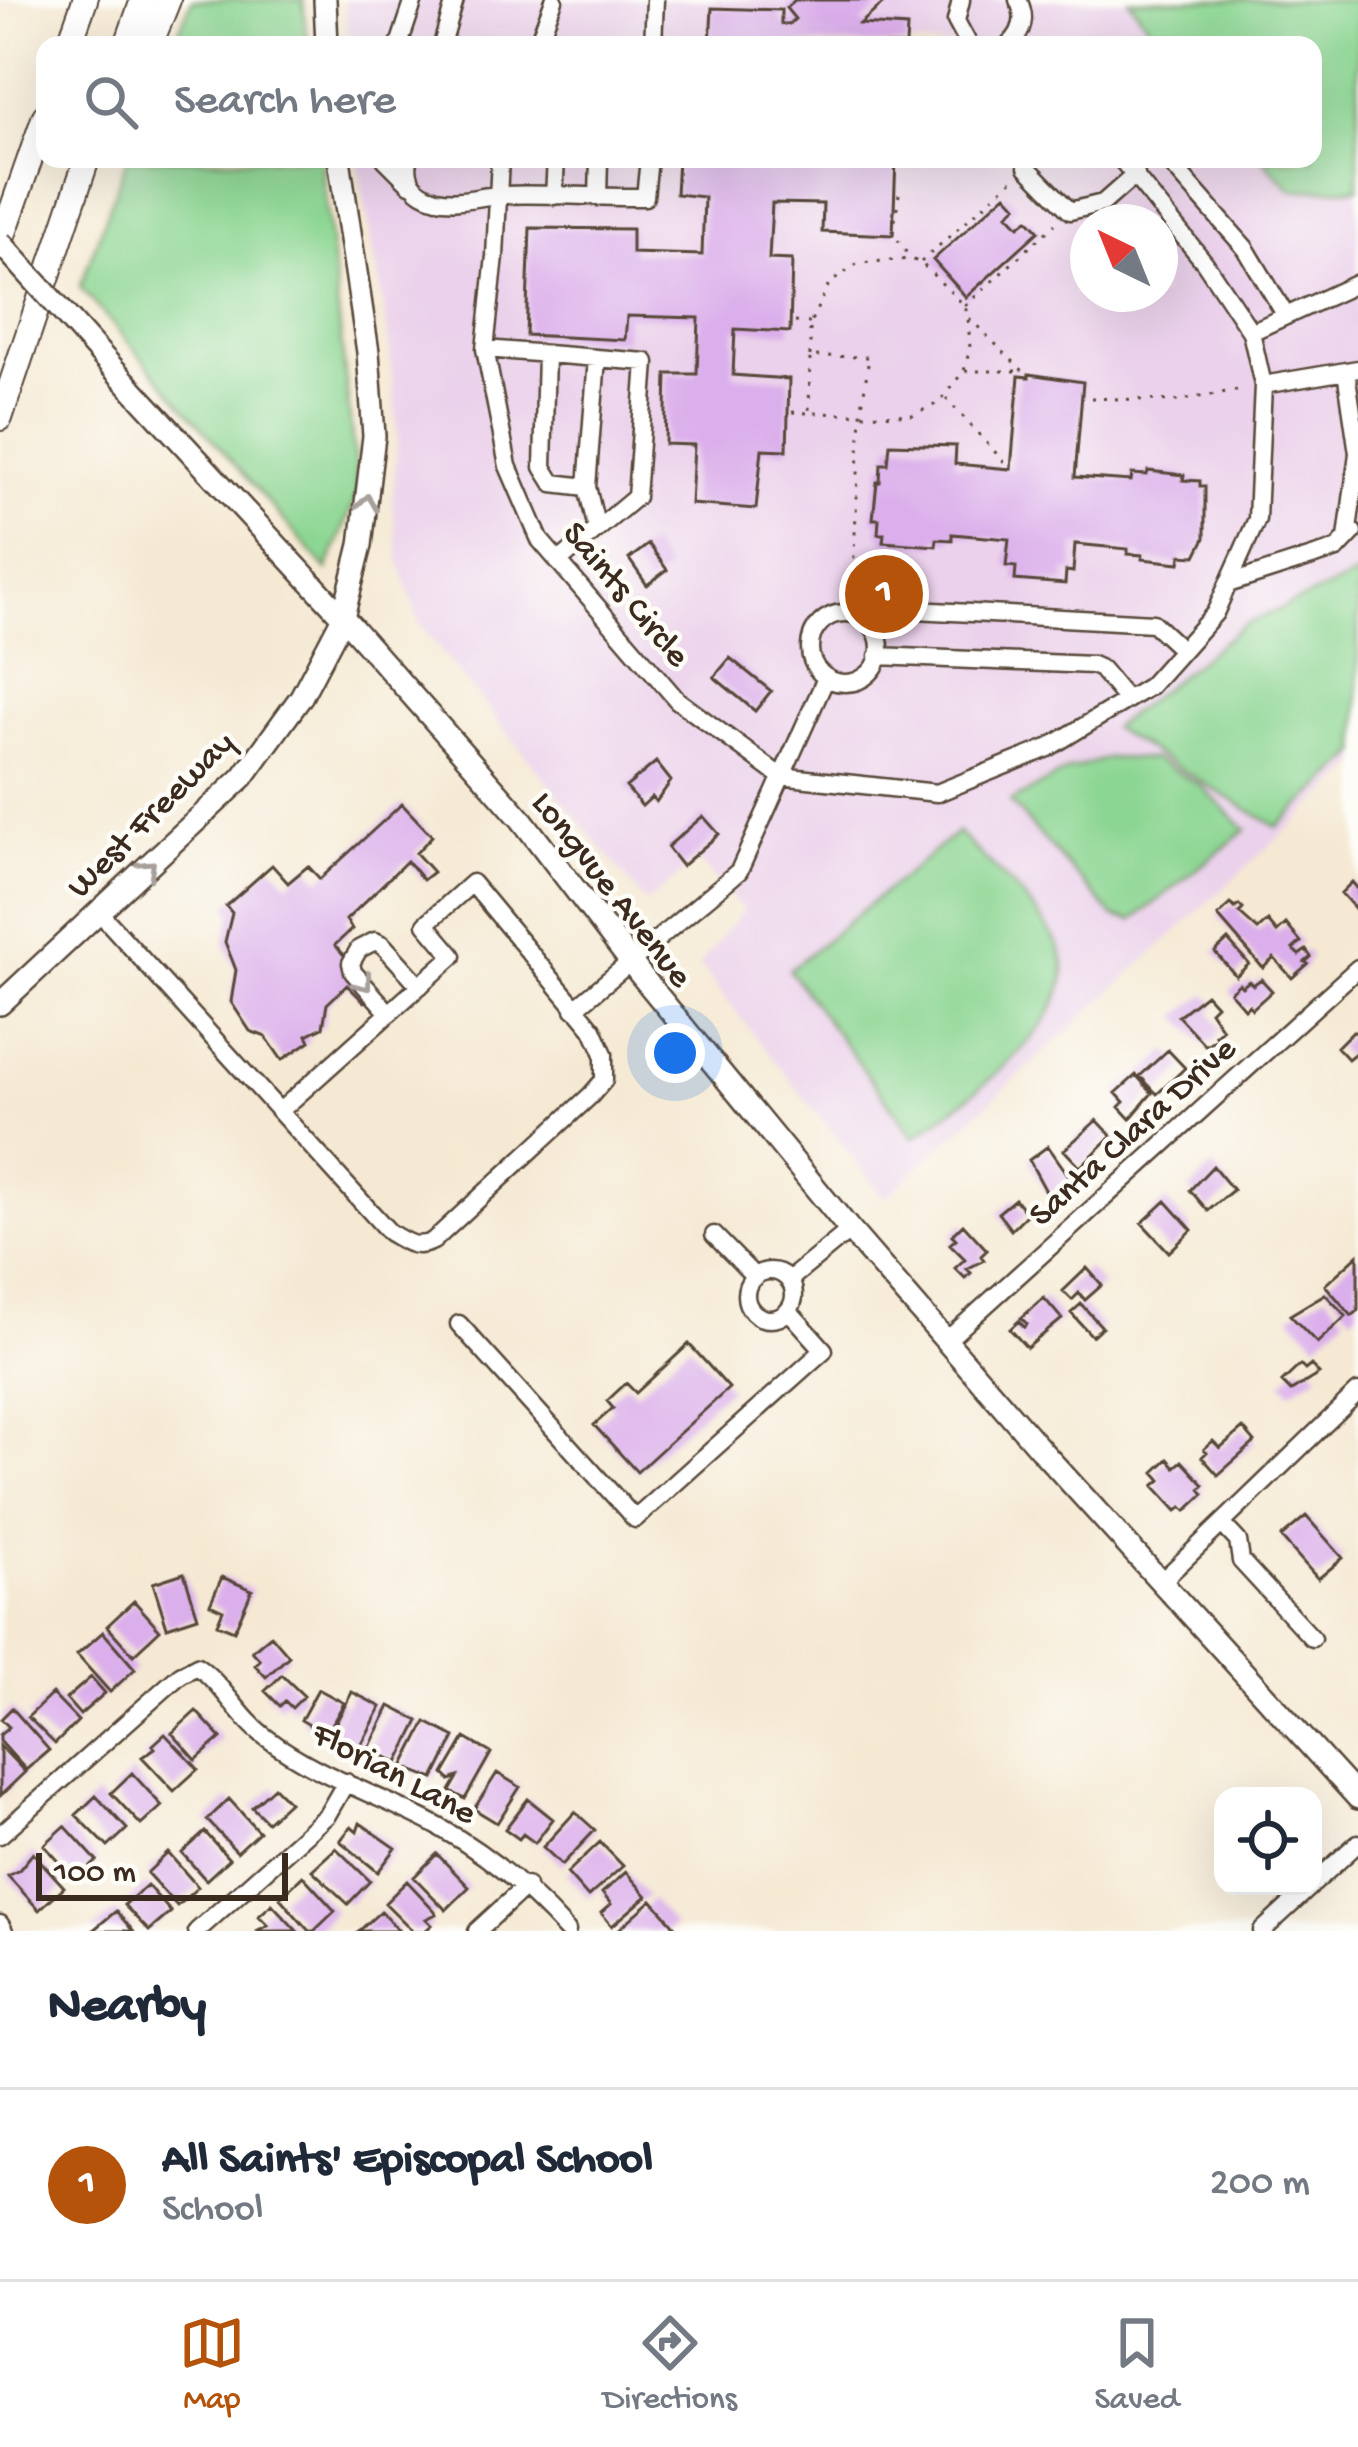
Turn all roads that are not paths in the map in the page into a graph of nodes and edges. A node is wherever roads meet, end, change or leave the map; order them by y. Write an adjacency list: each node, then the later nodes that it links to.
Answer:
1 (68, 0): 12 (highway)
2 (85, 0): 13 (highway)
3 (143, 0): 14 (highway)
4 (168, 0): 15 (highway)
5 (325, 0): 16 (main road)
6 (414, 0): 17 (street)
7 (455, 0): 18 (street)
8 (554, 0): 19 (street)
9 (655, 0): 20 (street)
10 (1018, 0): 22 (street)
11 (956, 3): 21 (street)
12 (58, 36)
13 (72, 36)
14 (130, 36)
15 (154, 36)
16 (327, 36)
17 (401, 36)
18 (445, 36)
19 (540, 36)
20 (653, 36)
21 (962, 36)
22 (1016, 36)
23 (36, 141): 39 (highway)
24 (84, 168): 48 (highway)
25 (101, 168): 48 (highway)
26 (340, 168): 54 (main road, West Freeway, one-way to 26)
27 (500, 168): 36 (street, Saints Circle)
28 (556, 168): 37 (street)
29 (599, 168): 38 (street)
30 (648, 168): 38 (street)
31 (1031, 168): 35 (street)
32 (1130, 168): 35 (street)
33 (1175, 168): 41 (street)
34 (410, 174): 36 (street)
35 (1136, 174): 42 (street)
36 (498, 195): 37 (street); 43 (street, Saints Circle)
37 (554, 196): 38 (street)
38 (598, 196)
39 (0, 243): 54 (main road, Longvue Avenue, bridge)
40 (1358, 283): 41 (street)
41 (1286, 316): 42 (street)
42 (1252, 332): 47 (street)
43 (485, 349): 44 (street); 52 (street, Saints Circle)
44 (546, 354): 45 (street); 49 (street)
45 (597, 358): 49 (street); 50 (street)
46 (1352, 370): 47 (street); 51 (street)
47 (1263, 385): 53 (street)
48 (2, 412)
49 (587, 488): 50 (street)
50 (597, 529): 52 (street)
51 (1353, 532): 53 (street)
52 (558, 562): 60 (street, Saints Circle)
53 (1228, 584): 56 (street)
54 (343, 617): 61 (main road, West Freeway, one-way to 54); 62 (main road, Longvue Avenue)
55 (870, 624): 56 (street); 57 (street); 58 (street)
56 (1183, 650): 59 (street)
57 (878, 656): 58 (street); 59 (street)
58 (826, 678): 60 (street)
59 (1127, 700): 60 (street)
60 (780, 776): 62 (street)
61 (100, 913): 65 (main road, West Freeway); 68 (street)
62 (630, 961): 66 (street); 69 (main road, Longvue Avenue)
63 (1358, 968): 75 (street, Santa Clara Drive)
64 (420, 986): 66 (street); 67 (street); 67 (street, one-way to 67)
65 (0, 1004)
66 (574, 1009): 68 (street)
67 (389, 1013): 68 (street)
68 (280, 1111)
69 (850, 1230): 72 (street); 75 (main road, Longvue Avenue)
70 (714, 1235): 71 (street)
71 (755, 1277): 72 (street); 73 (street)
72 (789, 1280): 73 (street)
73 (789, 1311): 74 (street)
74 (459, 1324)
75 (947, 1340): 78 (main road, Longvue Avenue)
76 (1358, 1392): 77 (street)
77 (1223, 1525): 78 (street); 79 (street)
78 (1160, 1583): 81 (main road, Longvue Avenue)
79 (1312, 1638)
80 (346, 1782): 82 (street, Florian Lane); 85 (street, Florian Lane); 87 (street)
81 (1358, 1798)
82 (0, 1834)
83 (1358, 1843): 84 (street)
84 (1322, 1876)
85 (526, 1886): 88 (street); 89 (street, Florian Lane)
86 (1301, 1895): 90 (street)
87 (197, 1931)
88 (477, 1931)
89 (567, 1931)
90 (1262, 1931)

